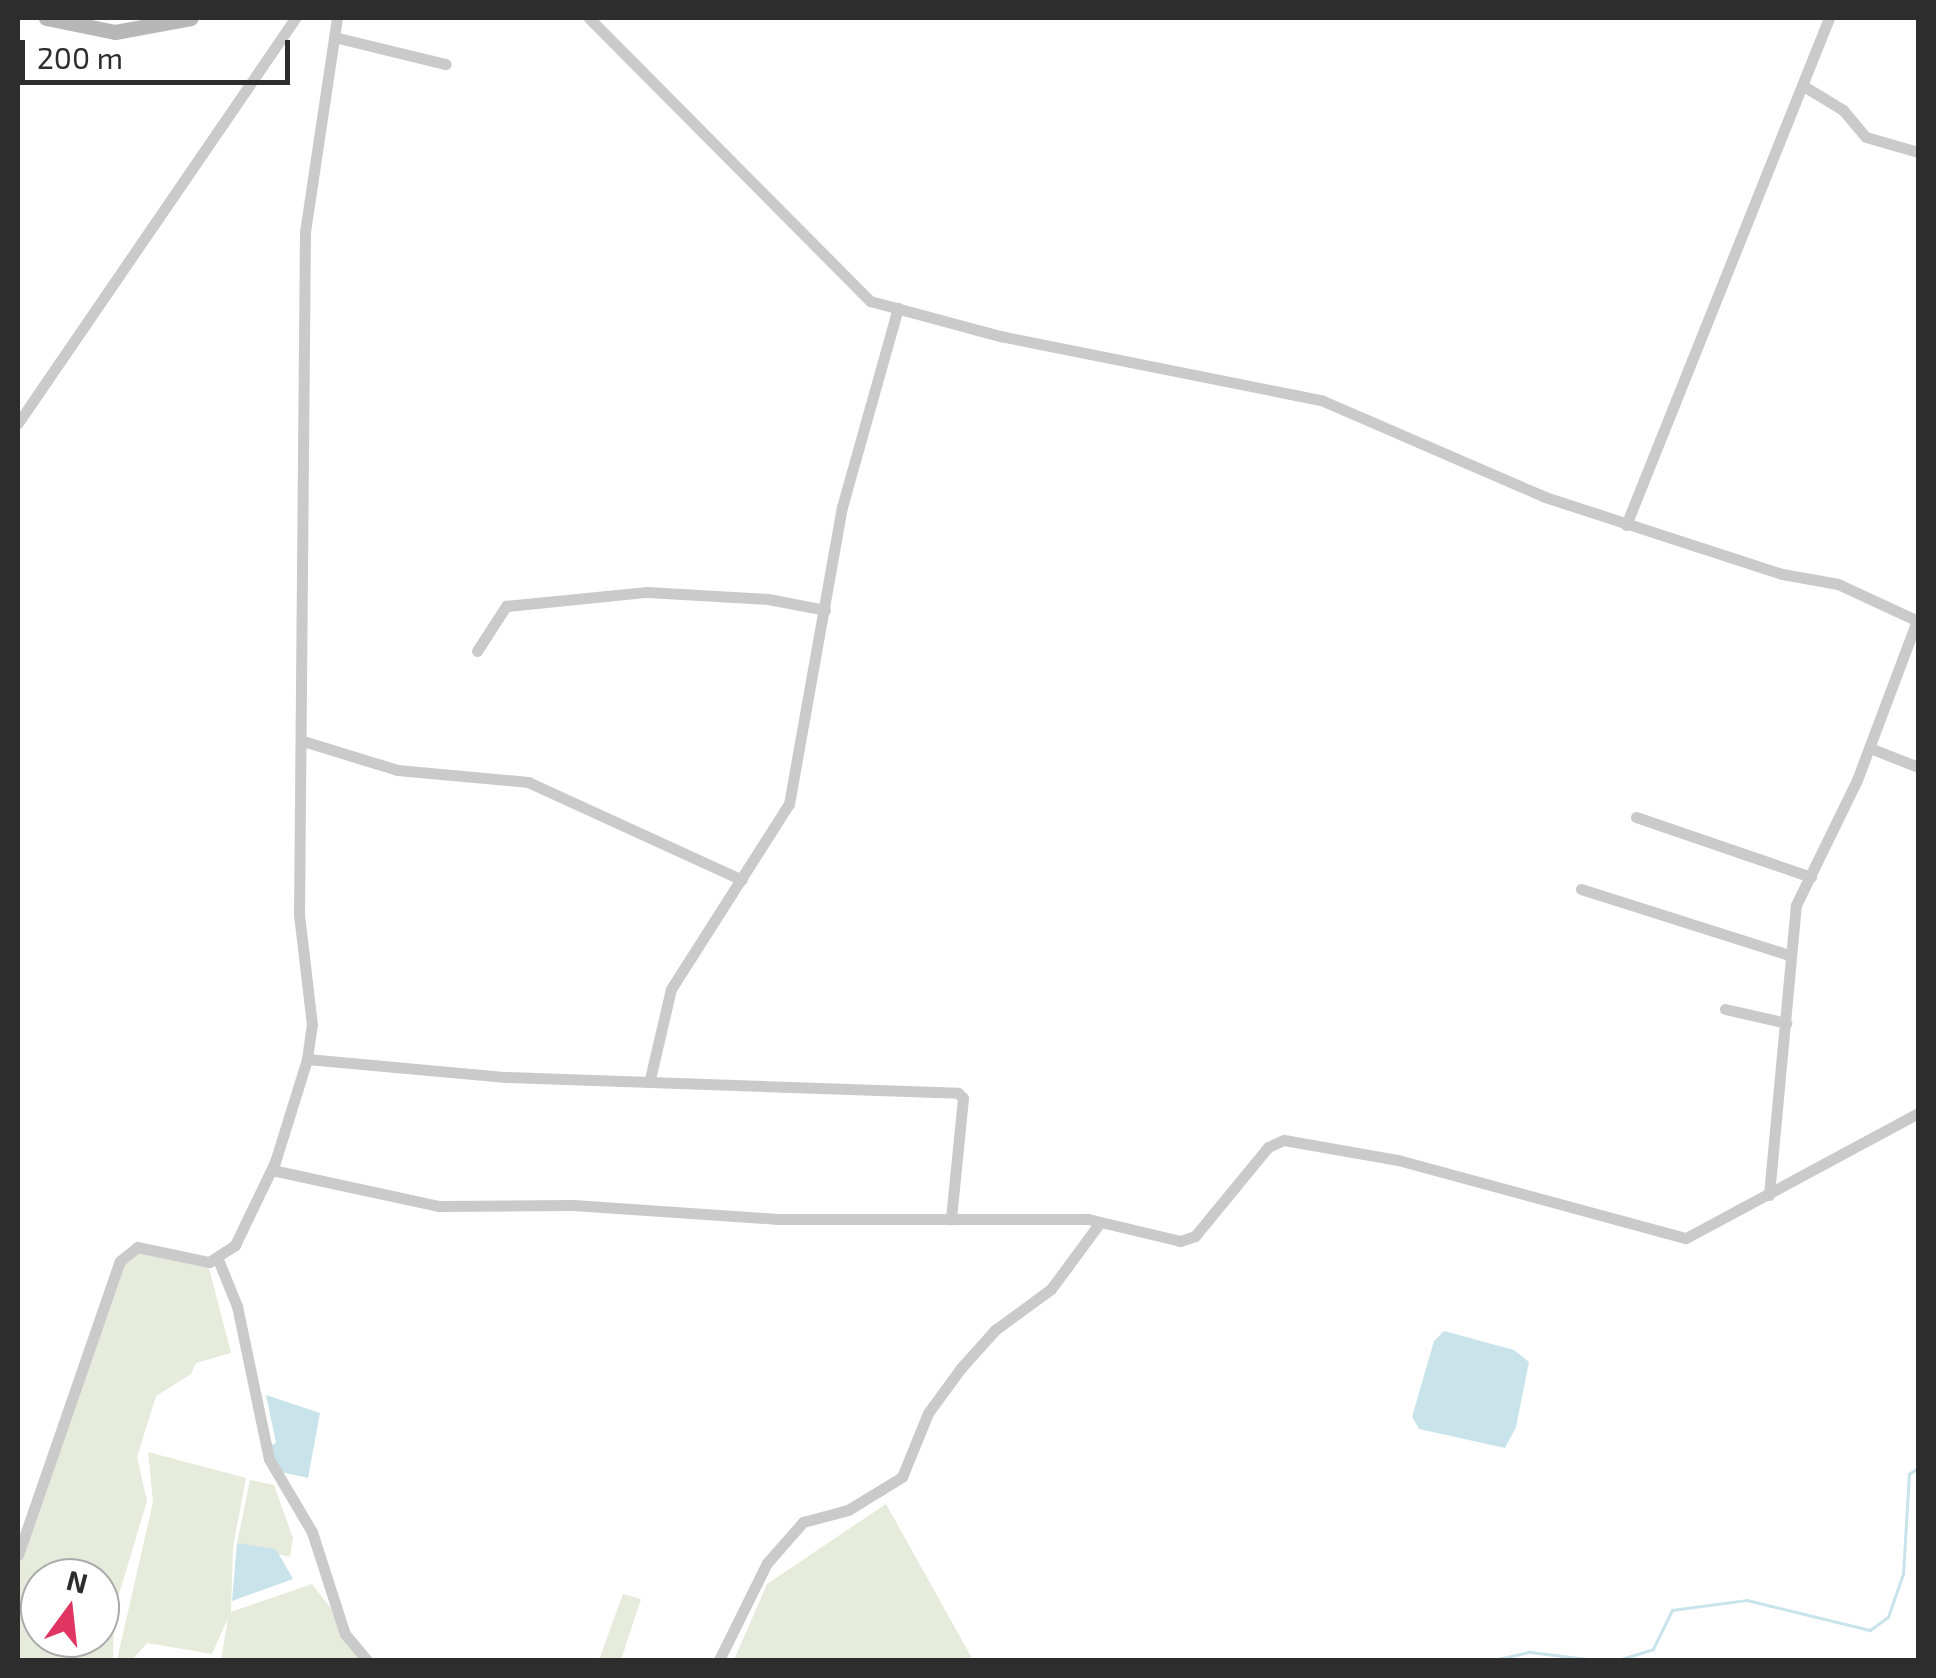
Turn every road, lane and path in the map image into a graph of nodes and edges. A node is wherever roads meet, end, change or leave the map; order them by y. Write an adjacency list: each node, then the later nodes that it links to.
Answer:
1 (46, 18): 2 (street)
2 (191, 18)
3 (295, 18): 13 (street)
4 (336, 18): 8 (street)
5 (588, 18): 7 (street)
6 (1829, 18): 10 (street)
7 (604, 23): 12 (street)
8 (334, 38): 9 (street); 18 (street)
9 (446, 64)
10 (1802, 85): 11 (street); 14 (street)
11 (1918, 152)
12 (898, 308): 14 (street); 15 (street)
13 (18, 423)
14 (1626, 525): 16 (street)
15 (825, 610): 17 (street); 23 (street)
16 (1918, 621): 19 (street)
17 (477, 651)
18 (303, 740): 23 (street); 28 (street)
19 (1870, 748): 20 (street); 22 (street)
20 (1918, 766)
21 (1636, 817): 22 (street)
22 (1811, 877): 25 (street)
23 (742, 880): 29 (street)
24 (1581, 888): 25 (street)
25 (1789, 954): 27 (street)
26 (1724, 1009): 27 (street)
27 (1786, 1022): 32 (street)
28 (307, 1059): 29 (street); 31 (street)
29 (650, 1079): 33 (street)
30 (1918, 1113): 32 (street)
31 (272, 1170): 33 (street); 35 (street)
32 (1769, 1195): 34 (street)
33 (951, 1219): 34 (street)
34 (1099, 1224): 38 (street)
35 (217, 1257): 36 (street); 37 (street)
36 (18, 1555)
37 (366, 1660)
38 (719, 1660)

